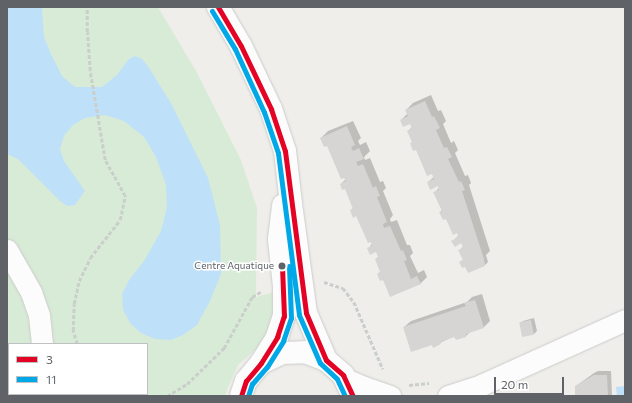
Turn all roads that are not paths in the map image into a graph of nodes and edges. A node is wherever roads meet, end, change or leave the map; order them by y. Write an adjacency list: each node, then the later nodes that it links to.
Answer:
1 (218, 7): 2 (street)
2 (287, 173): 6 (street); 7 (street)
3 (7, 250): 5 (street)
4 (625, 320): 11 (street)
5 (42, 343)
6 (326, 360): 7 (street); 8 (street)
7 (261, 363): 9 (street)
8 (349, 387): 10 (street)
9 (241, 396)
10 (390, 396)
11 (448, 396)

